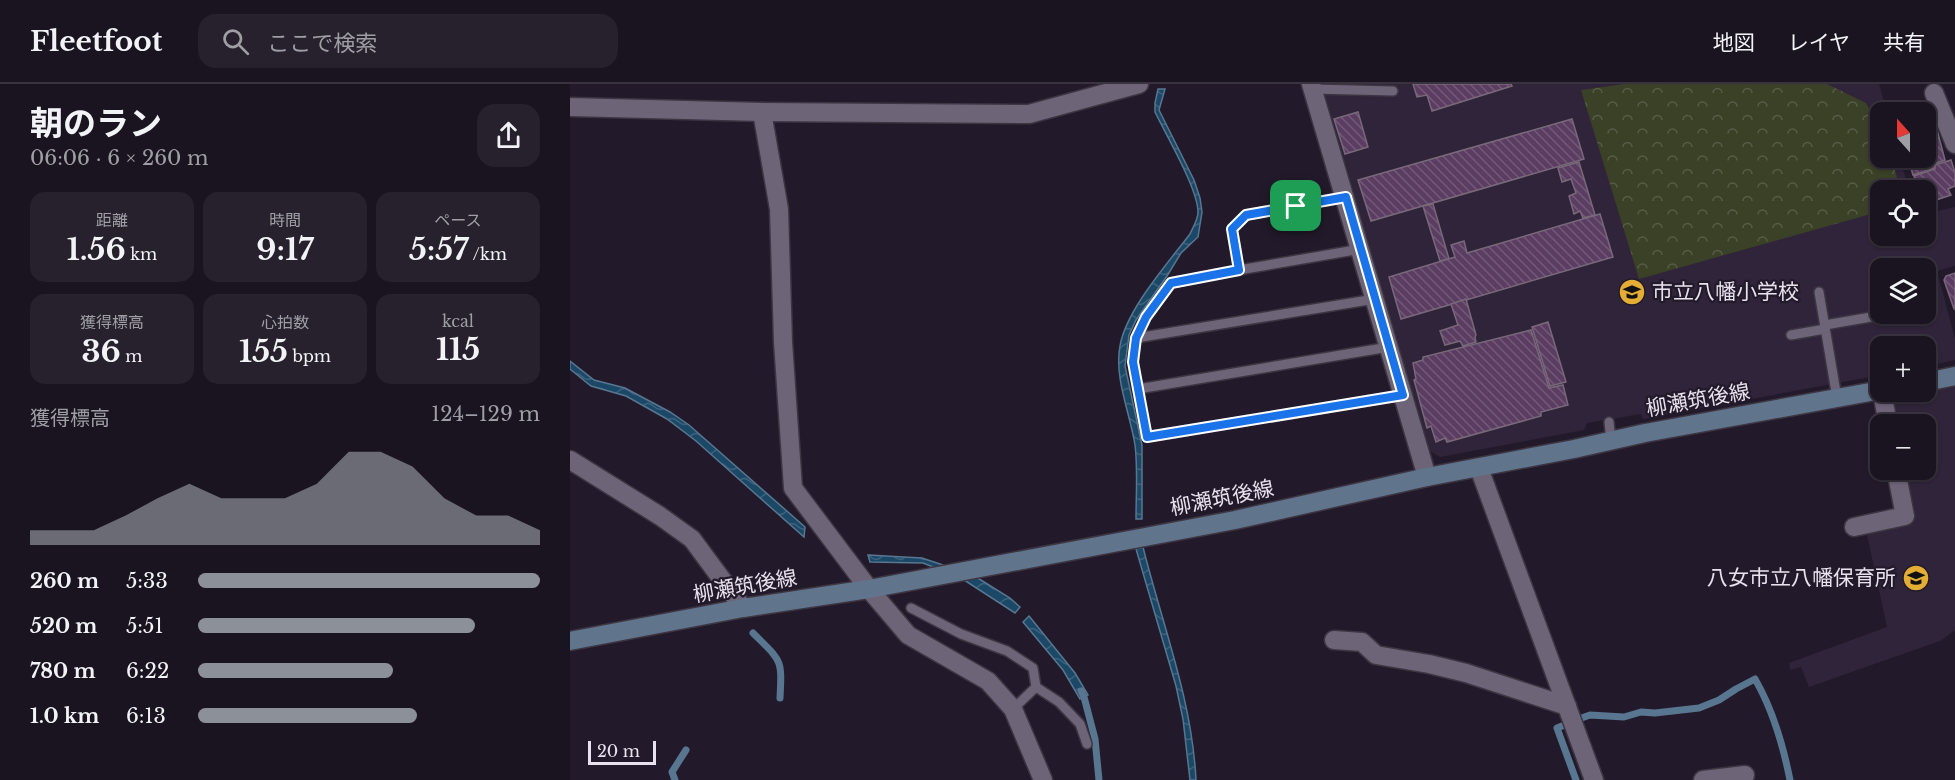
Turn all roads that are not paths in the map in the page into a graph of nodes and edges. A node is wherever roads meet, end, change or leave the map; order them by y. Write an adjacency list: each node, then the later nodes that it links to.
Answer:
1 (1139, 84): 6 (street)
2 (1312, 87): 4 (lane); 8 (street)
3 (1932, 88): 7 (street)
4 (1393, 91)
5 (570, 107): 6 (street)
6 (762, 112): 31 (street)
7 (1955, 144)
8 (1346, 197): 9 (street); 10 (lane)
9 (1361, 249): 10 (lane); 12 (street)
10 (1239, 270): 16 (lane)
11 (1819, 292): 14 (lane)
12 (1375, 299): 16 (lane); 17 (street)
13 (1870, 318): 14 (lane)
14 (1825, 327): 15 (lane); 23 (lane)
15 (1791, 335)
16 (1136, 338): 20 (lane)
17 (1389, 347): 20 (lane); 22 (street)
18 (1955, 376): 19 (main road)
19 (1936, 380)
20 (1138, 389): 22 (lane)
21 (1870, 393): 23 (main road, 柳瀬筑後線)
22 (1403, 395): 28 (street)
23 (1837, 398): 25 (main road, 柳瀬筑後線)
24 (1609, 422): 25 (lane)
25 (1611, 441): 27 (main road, 柳瀬筑後線)
26 (570, 460): 32 (street)
27 (1479, 468): 28 (main road, 柳瀬筑後線); 37 (street)
28 (1427, 477): 31 (main road, 柳瀬筑後線)
29 (1898, 480): 30 (street)
30 (1854, 526)
31 (869, 589): 32 (main road, 柳瀬筑後線); 38 (street)
32 (743, 608): 35 (main road, 柳瀬筑後線)
33 (911, 608): 36 (lane)
34 (1334, 640): 37 (street)
35 (570, 641)
36 (1036, 687): 38 (lane); 39 (lane)
37 (1567, 706): 42 (street)
38 (1013, 709): 41 (street)
39 (1087, 744)
40 (1745, 775): 43 (street)
41 (1043, 780)
42 (1594, 780)
43 (1703, 780)

